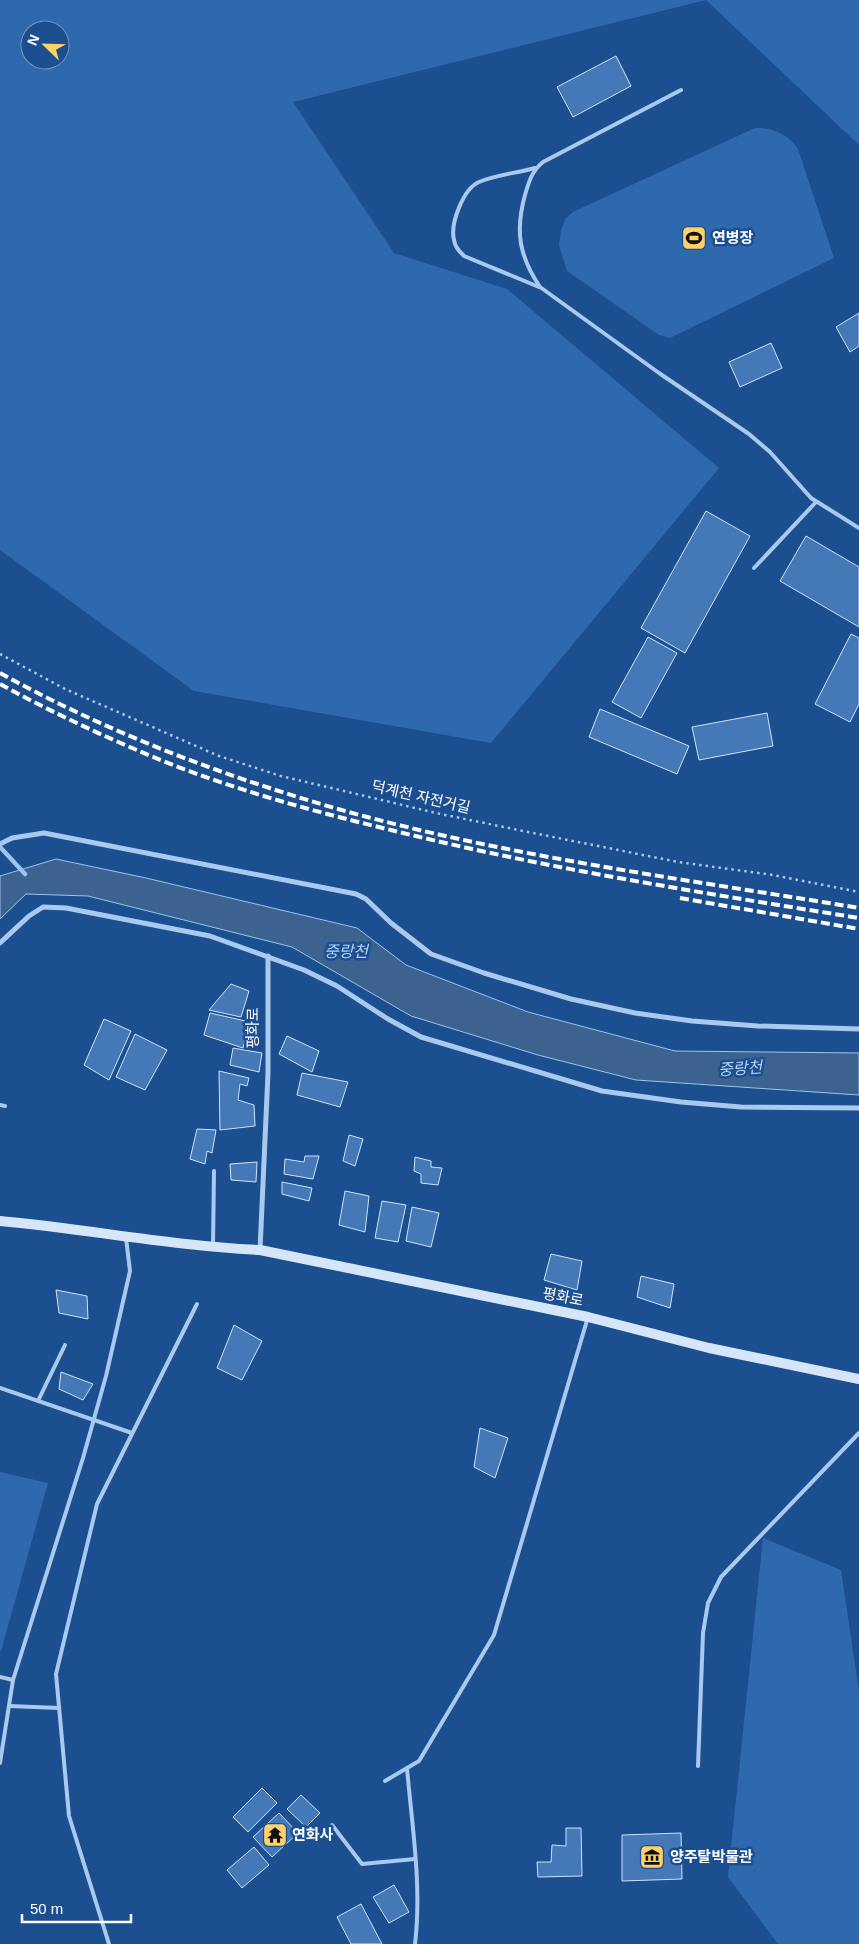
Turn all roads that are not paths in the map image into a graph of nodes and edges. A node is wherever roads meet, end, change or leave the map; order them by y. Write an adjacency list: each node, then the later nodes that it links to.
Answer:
1 (681, 90): 2 (lane)
2 (535, 168): 3 (lane); 3 (lane)
3 (540, 287): 4 (lane)
4 (816, 502): 5 (lane); 6 (lane)
5 (859, 528)
6 (754, 568)
7 (0, 836): 8 (street)
8 (7, 841): 9 (street); 12 (street)
9 (1, 844)
10 (0, 943): 11 (street)
11 (268, 956): 15 (street); 20 (street, 평화로)
12 (859, 1029)
13 (0, 1105): 14 (lane)
14 (5, 1106)
15 (859, 1108)
16 (214, 1171): 19 (lane)
17 (0, 1221): 18 (main road, 평화로)
18 (126, 1236): 19 (main road, 평화로); 27 (lane)
19 (213, 1248): 20 (main road, 평화로)
20 (260, 1250): 22 (main road, 평화로)
21 (197, 1304): 28 (lane)
22 (588, 1318): 24 (main road, 평화로); 37 (lane)
23 (65, 1345): 26 (lane)
24 (859, 1379)
25 (0, 1388): 26 (lane)
26 (38, 1401): 27 (lane)
27 (94, 1421): 28 (lane); 31 (lane)
28 (132, 1433): 33 (lane)
29 (859, 1433): 36 (lane)
30 (0, 1677): 31 (lane)
31 (13, 1680): 32 (lane)
32 (9, 1706): 33 (lane); 34 (lane)
33 (59, 1708): 41 (lane)
34 (2, 1738): 35 (lane)
35 (0, 1763)
36 (698, 1766)
37 (407, 1768): 38 (lane); 40 (lane)
38 (385, 1781)
39 (332, 1825): 40 (lane)
40 (415, 1859): 42 (lane)
41 (109, 1944)
42 (415, 1944)

